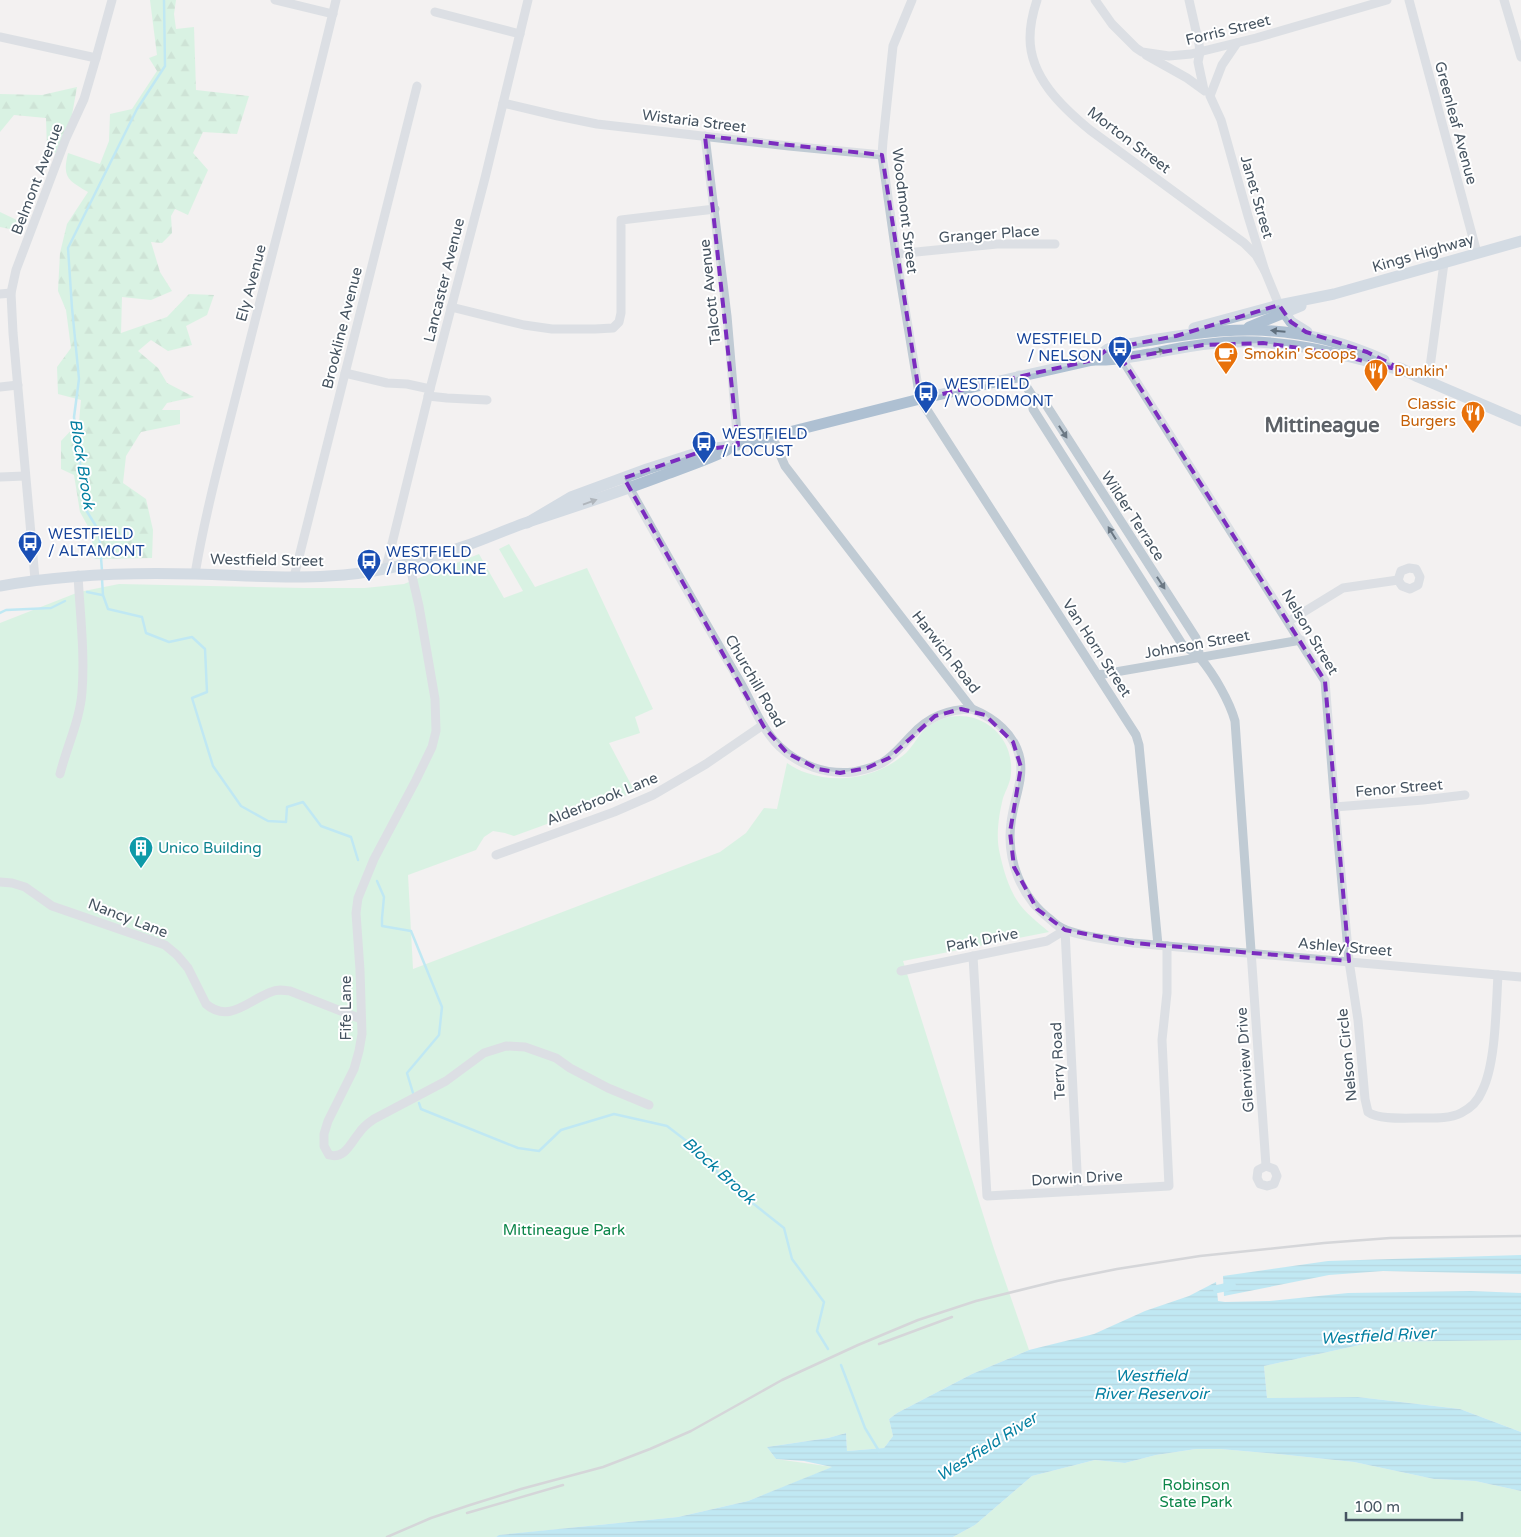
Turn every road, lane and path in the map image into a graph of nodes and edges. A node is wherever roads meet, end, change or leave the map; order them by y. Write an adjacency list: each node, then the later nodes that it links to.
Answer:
1 (112, 0): 20 (street, Belmont Avenue)
2 (276, 0): 13 (street)
3 (336, 0): 13 (street, Ely Avenue)
4 (528, 0): 14 (street, Lancaster Avenue)
5 (912, 0): 25 (street, Woodmont Street)
6 (1037, 0): 32 (street, Morton Street)
7 (1095, 0): 17 (street)
8 (1188, 0): 18 (street, Janet Street)
9 (1387, 0): 16 (street, Forris Street)
10 (1409, 0): 29 (street, Greenleaf Avenue)
11 (1504, 0): 19 (street)
12 (435, 12): 14 (street)
13 (333, 14): 64 (street, Ely Avenue)
14 (520, 34): 23 (street, Lancaster Avenue)
15 (0, 37): 20 (street)
16 (1237, 43): 18 (street, Forris Street); 22 (street)
17 (1142, 52): 18 (street, Forris Street); 22 (street)
18 (1200, 52): 22 (street, Janet Street)
19 (1521, 57)
20 (96, 58): 33 (street, Belmont Avenue)
21 (417, 86): 43 (street, Brookline Avenue)
22 (1207, 93): 32 (street, Janet Street)
23 (504, 103): 24 (street, Wistaria Street); 35 (street, Lancaster Avenue)
24 (705, 136): 25 (street, Wistaria Street); 26 (street, Talcott Avenue)
25 (882, 155): 30 (street, Woodmont Street)
26 (715, 209): 35 (street); 54 (street, Talcott Avenue)
27 (1521, 241): 29 (main road, Kings Highway)
28 (1055, 244): 30 (street, Granger Place)
29 (1477, 253): 31 (main road, Kings Highway)
30 (896, 254): 50 (street, Woodmont Street)
31 (1444, 262): 36 (main road, Kings Highway); 45 (street)
32 (1266, 271): 36 (street, Janet Street)
33 (11, 292): 34 (street); 46 (street, Belmont Avenue)
34 (0, 294)
35 (451, 307): 48 (street, Lancaster Avenue)
36 (1282, 309): 37 (main road, Kings Highway); 38 (main road, Kings Highway); 39 (main road)
37 (1243, 329): 38 (main road, Westfield Street); 39 (main road, Westfield Street, one-way to 37)
38 (1176, 336): 41 (main road, Westfield Street)
39 (1318, 337): 42 (main road, Westfield Street)
40 (1122, 359): 41 (main road, Westfield Street); 42 (main road, Westfield Street, one-way to 42); 70 (street, Nelson Street)
41 (1093, 360): 44 (main road, Westfield Street)
42 (1407, 372): 45 (main road, Westfield Street)
43 (345, 373): 48 (street); 66 (street, Brookline Avenue)
44 (1019, 375): 49 (street, Wilder Terrace); 50 (main road, Westfield Street)
45 (1428, 382): 52 (main road, Westfield Street)
46 (18, 385): 47 (street); 55 (street, Belmont Avenue)
47 (0, 387)
48 (429, 392): 51 (street); 63 (street, Lancaster Avenue)
49 (1033, 397): 57 (street, Wilder Terrace, one-way to 57); 59 (street, Wilder Terrace)
50 (920, 399): 53 (main road, Westfield Street); 73 (street, Van Horn Street)
51 (487, 400)
52 (1521, 421)
53 (772, 436): 54 (main road, Westfield Street); 74 (street, Harwich Road)
54 (738, 445): 58 (main road, Westfield Street)
55 (25, 476): 56 (street); 67 (street, Belmont Avenue)
56 (0, 477)
57 (1092, 477): 59 (street); 60 (street, Wilder Terrace)
58 (627, 483): 61 (main road, Westfield Street); 75 (street, Churchill Road)
59 (1080, 483): 62 (street, Wilder Terrace, one-way to 59)
60 (1144, 558): 62 (street); 72 (street, Wilder Terrace, one-way to 72)
61 (409, 563): 63 (main road, Westfield Street); 89 (street, Fife Lane)
62 (1132, 566): 72 (street, Wilder Terrace)
63 (386, 568): 66 (main road, Westfield Street)
64 (195, 574): 65 (main road, Westfield Street); 66 (main road, Westfield Street)
65 (78, 575): 67 (main road, Westfield Street); 76 (street)
66 (294, 577)
67 (35, 580): 69 (main road, Westfield Street)
68 (1398, 580): 70 (street)
69 (0, 586)
70 (1289, 621): 71 (street, Nelson Street)
71 (1301, 640): 72 (street, Johnson Street); 78 (street, Nelson Street)
72 (1200, 658): 73 (street, Johnson Street); 83 (street, Wilder Terrace)
73 (1098, 675): 82 (street, Van Horn Street)
74 (972, 709): 75 (street, Churchill Road); 81 (street, Harwich Road)
75 (763, 725): 79 (street, Alderbrook Lane)
76 (60, 774)
77 (1466, 795): 78 (street, Fenor Street)
78 (1335, 807): 85 (street, Nelson Street)
79 (496, 855)
80 (0, 882): 89 (street, Nancy Lane)
81 (1065, 930): 82 (street, Harwich Road); 84 (street, Park Drive); 92 (street, Terry Road)
82 (1163, 946): 83 (street, Ashley Street); 92 (street, Dorwin Drive)
83 (1250, 953): 85 (street, Ashley Street); 91 (street, Glenview Drive)
84 (973, 956): 86 (street, Park Drive); 92 (street, Dorwin Drive)
85 (1349, 962): 87 (street, Ashley Street); 87 (street, Nelson Circle)
86 (901, 971)
87 (1498, 974): 88 (street, Ashley Street)
88 (1521, 976)
89 (361, 1019): 90 (street, Fife Lane)
90 (649, 1105)
91 (1266, 1166)
92 (1078, 1191)

